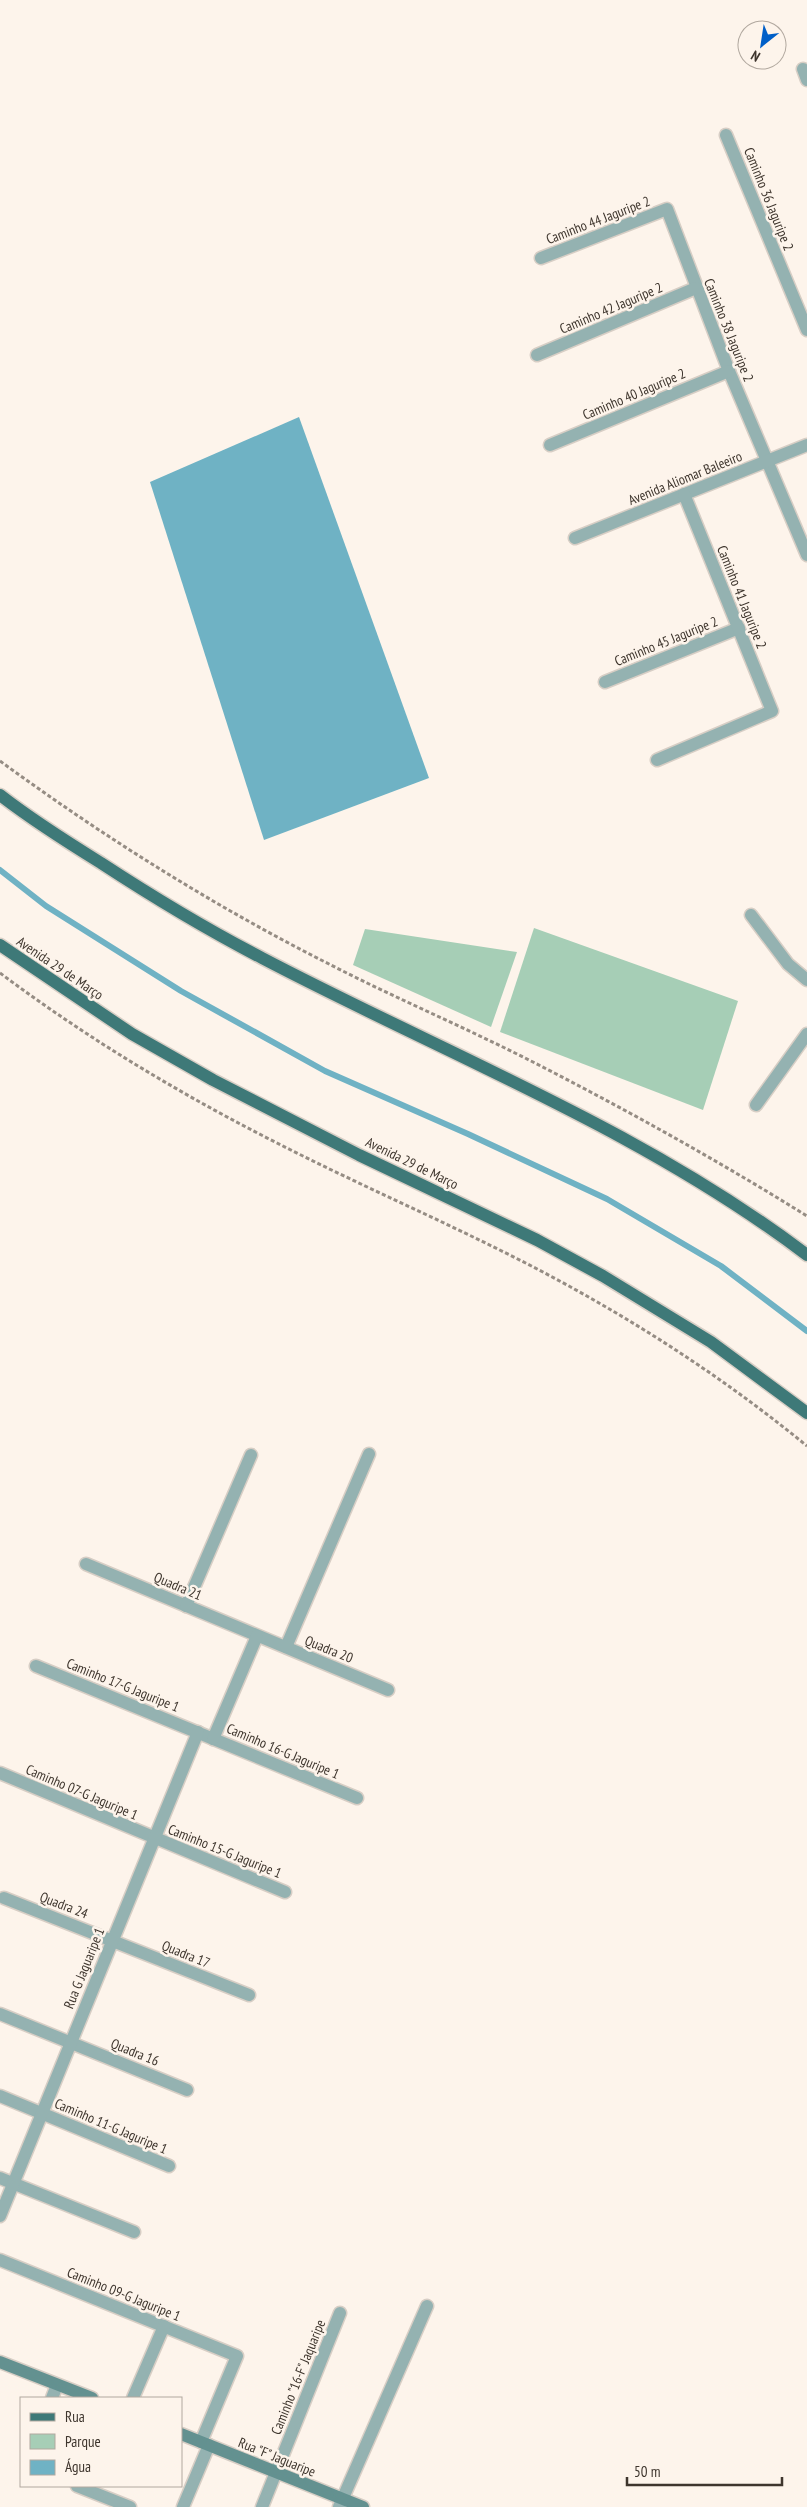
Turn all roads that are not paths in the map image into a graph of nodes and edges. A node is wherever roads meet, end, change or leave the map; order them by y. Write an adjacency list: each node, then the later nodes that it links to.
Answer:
1 (726, 135): 5 (street, Caminho 36 Jaguripe 2)
2 (667, 209): 3 (street, Caminho 44 Jaguripe 2); 4 (street, Caminho 38 Jaguripe 2)
3 (541, 258)
4 (696, 288): 6 (street, Caminho 42 Jaguripe 2); 7 (street, Caminho 38 Jaguripe 2)
5 (807, 330)
6 (537, 354)
7 (729, 371): 8 (street, Caminho 40 Jaguripe 2); 10 (street, Caminho 38 Jaguripe 2)
8 (550, 445)
9 (807, 445): 10 (street, Avenida Aliomar Baleeiro)
10 (768, 461): 11 (street, Avenida Aliomar Baleeiro); 13 (street)
11 (684, 494): 12 (street, Avenida Aliomar Baleeiro); 14 (street, Caminho 41 Jaguripe 2)
12 (575, 538)
13 (807, 556)
14 (739, 628): 15 (street, Caminho 45 Jaguripe 2); 16 (street, Caminho 41 Jaguripe 2)
15 (604, 682)
16 (657, 760)
17 (0, 795): 23 (main road)
18 (751, 915): 20 (street)
19 (0, 945): 24 (main road, Avenida 29 de Março)
20 (807, 980)
21 (807, 1034): 22 (street)
22 (756, 1105)
23 (807, 1255)
24 (807, 1413)
25 (369, 1454): 30 (street)
26 (251, 1455): 28 (street)
27 (86, 1564): 28 (street, Quadra 21)
28 (186, 1606): 29 (street, Quadra 21)
29 (257, 1636): 30 (street, Quadra 20); 34 (street)
30 (286, 1647): 32 (street, Quadra 20)
31 (36, 1666): 33 (street, Caminho 17-G Jaguripe 1)
32 (388, 1690)
33 (198, 1732): 34 (street, Caminho 16-G Jaguripe 1); 37 (street, Rua G Jaguaripe 1)
34 (214, 1739): 36 (street, Caminho 16-G Jaguripe 1)
35 (0, 1774): 37 (street, Caminho 07-G Jaguripe 1)
36 (357, 1798)
37 (153, 1838): 38 (street, Caminho 15-G Jaguripe 1); 40 (street, Rua G Jaguaripe 1)
38 (285, 1892)
39 (4, 1898): 40 (street, Quadra 24)
40 (112, 1940): 41 (street, Quadra 17); 43 (street, Rua G Jaguaripe 1)
41 (249, 1995)
42 (0, 2014): 43 (street, Quadra 16)
43 (71, 2042): 44 (street, Quadra 16); 46 (street, Rua G Jaguaripe 1)
44 (188, 2090)
45 (0, 2096): 46 (street, Caminho 11-G Jaguripe 1)
46 (42, 2113): 47 (street, Caminho 11-G Jaguripe 1); 49 (street, Rua G Jaguaripe 1)
47 (169, 2166)
48 (0, 2178): 49 (street)
49 (14, 2183): 50 (street, Rua G Jaguaripe 1); 51 (street)
50 (0, 2216)
51 (134, 2232)
52 (0, 2260): 55 (street, Caminho 09-G Jaguripe 1)
53 (426, 2306): 66 (street)
54 (340, 2313): 63 (street, Caminho "16-F" Jaquaripe)
55 (164, 2326): 60 (street); 62 (street, Caminho 09-G Jaguripe 1)
56 (0, 2362): 57 (main road)
57 (58, 2385): 58 (street); 59 (main road)
58 (52, 2397)
59 (89, 2397)
60 (133, 2397)
61 (182, 2434): 62 (main road, Rua "F" Jaguaripe)
62 (205, 2443): 63 (main road, Rua "F" Jaguaripe); 68 (street)
63 (276, 2473): 66 (main road, Rua "F" Jaguaripe); 69 (street, Caminho "16-F" Jaquaripe)
64 (83, 2487): 65 (street)
65 (100, 2490): 67 (street)
66 (340, 2503): 70 (main road, Rua "F" Jaguaripe)
67 (130, 2507)
68 (183, 2507)
69 (262, 2507)
70 (362, 2507)

